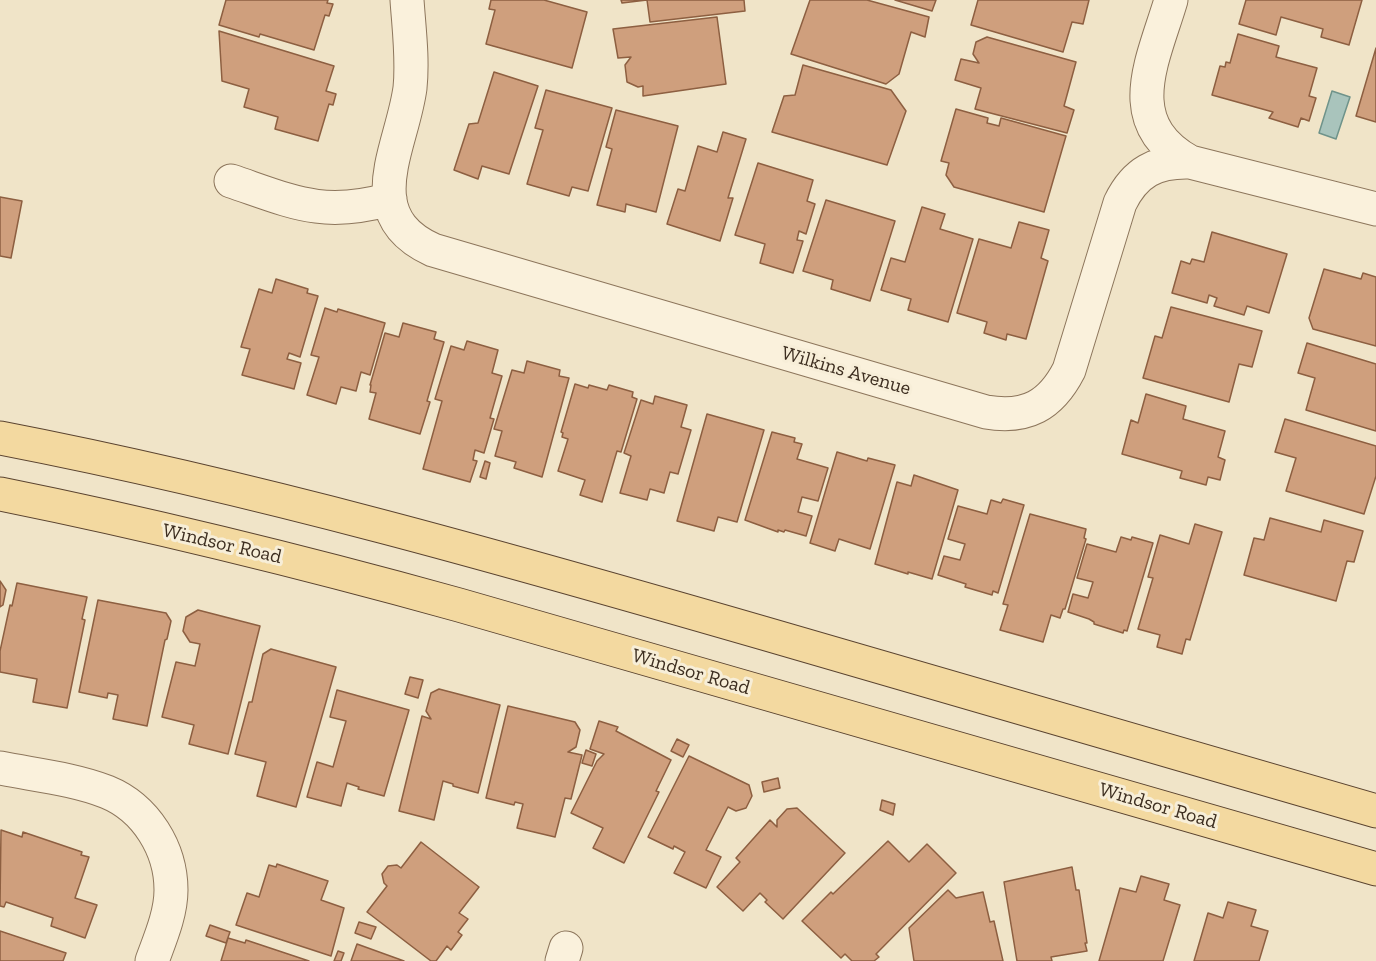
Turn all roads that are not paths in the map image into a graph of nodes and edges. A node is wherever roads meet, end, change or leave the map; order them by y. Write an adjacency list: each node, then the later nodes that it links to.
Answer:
1 (407, 0): 5 (street, Wilkins Avenue)
2 (1171, 0): 3 (street)
3 (1190, 162): 5 (street, Wilkins Avenue); 6 (street, Wilkins Avenue)
4 (231, 181): 5 (street)
5 (390, 199)
6 (1376, 209)
7 (0, 438): 10 (main road)
8 (0, 494): 11 (main road, Windsor Road)
9 (0, 768): 12 (street)
10 (1376, 811)
11 (1376, 869)
12 (152, 961)

